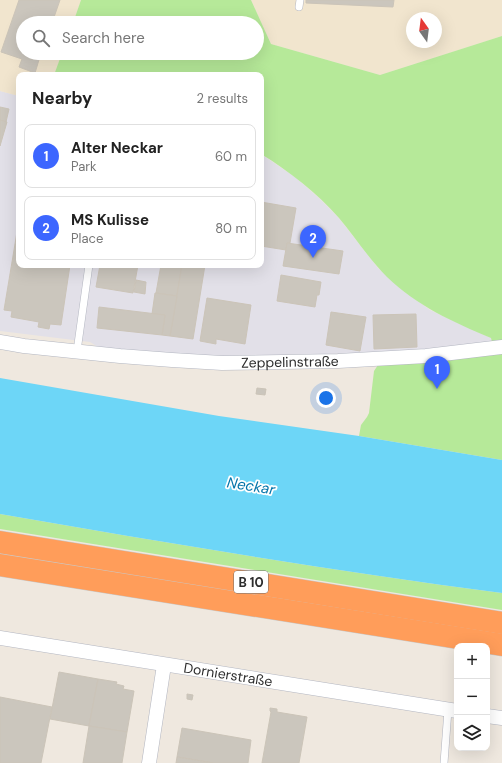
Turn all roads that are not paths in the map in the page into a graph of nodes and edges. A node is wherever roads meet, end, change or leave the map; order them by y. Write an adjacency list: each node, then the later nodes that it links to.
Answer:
1 (89, 268): 4 (lane)
2 (0, 342): 4 (street, Zeppelinstraße)
3 (502, 347): 4 (street, Zeppelinstraße)
4 (77, 351)
5 (0, 542): 7 (highway, B 10)
6 (0, 565): 9 (highway, B 10)
7 (502, 623)
8 (0, 638): 10 (street, Dornierstraße)
9 (502, 645)
10 (164, 665): 11 (street, Dornierstraße); 14 (street)
11 (452, 711): 15 (lane)
12 (490, 716): 13 (street)
13 (502, 718)
14 (149, 763)
15 (444, 763)

